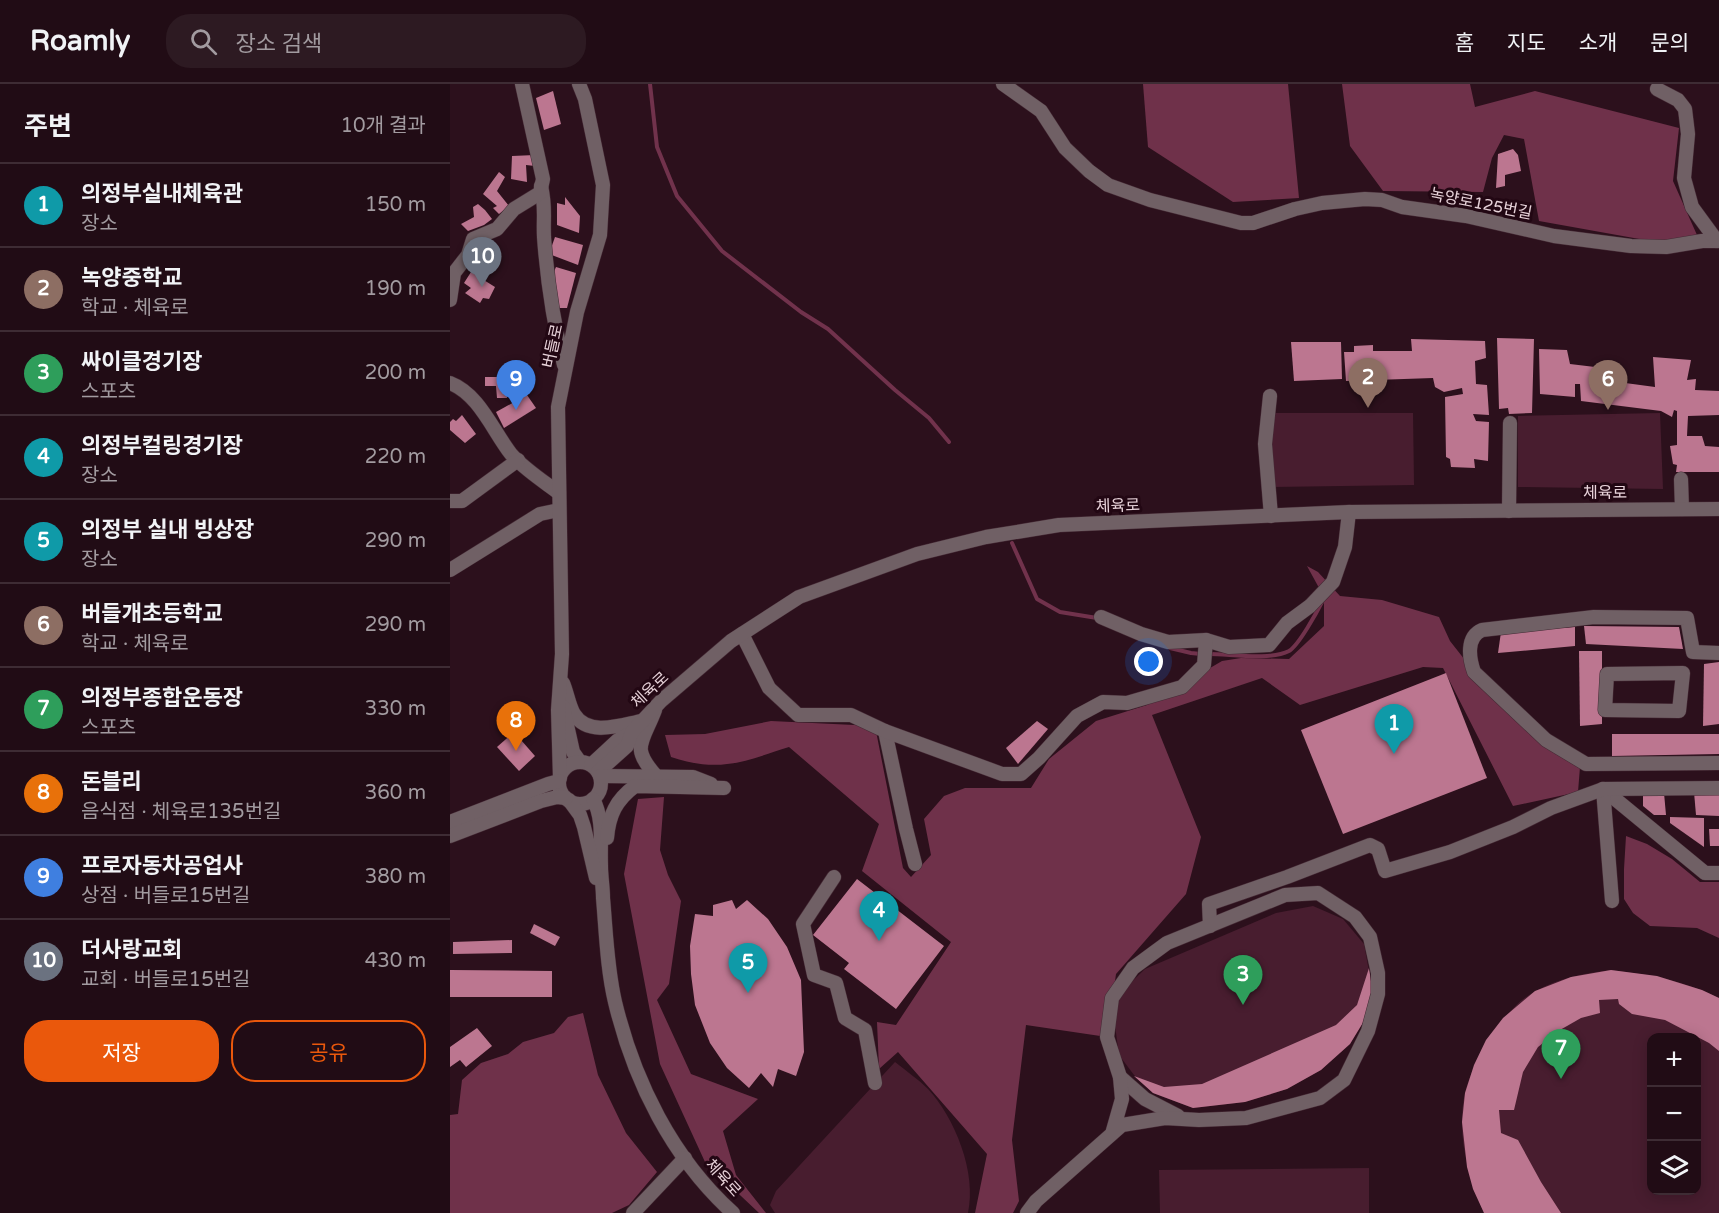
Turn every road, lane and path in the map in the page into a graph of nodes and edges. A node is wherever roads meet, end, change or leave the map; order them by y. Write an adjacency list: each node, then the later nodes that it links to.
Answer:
1 (522, 84): 5 (street)
2 (579, 84): 7 (street, 버들로)
3 (1004, 84): 4 (street, 녹양로125번길)
4 (1657, 89)
5 (541, 186): 6 (street); 7 (street)
6 (450, 300)
7 (565, 369): 13 (street, 버들로)
8 (452, 386): 11 (street)
9 (1270, 396): 20 (street)
10 (1510, 423): 18 (street)
11 (518, 460): 13 (street); 14 (street)
12 (1681, 480): 15 (street)
13 (559, 493): 17 (street, 버들로)
14 (450, 501)
15 (1682, 509): 16 (street, 체육로); 18 (street, 체육로)
16 (1719, 509)
17 (559, 510): 21 (street); 28 (street, 버들로)
18 (1509, 511): 19 (street, 체육로)
19 (1348, 512): 20 (street, 체육로); 24 (street)
20 (1271, 516): 23 (street, 체육로)
21 (450, 570)
22 (1101, 617): 24 (street)
23 (742, 634): 30 (street, 체육로); 32 (street)
24 (1206, 643): 32 (street)
25 (1693, 652): 26 (street); 27 (street); 33 (street)
26 (1719, 653)
27 (1683, 673): 27 (street)
28 (561, 677): 29 (street, 버들로); 31 (street)
29 (560, 693): 34 (street); 36 (street, 버들로)
30 (661, 701): 31 (street, 체육로); 35 (street)
31 (637, 726): 34 (street, 체육로)
32 (885, 731): 43 (street)
33 (1719, 763)
34 (594, 777): 35 (street); 36 (street, 체육로); 39 (street); 40 (street); 46 (street)
35 (657, 777): 39 (street)
36 (560, 779): 40 (street, 버들로); 41 (street, 체육로)
37 (1719, 788): 38 (street)
38 (1603, 789): 44 (street); 47 (street); 48 (street)
39 (630, 790): 46 (street)
40 (568, 799): 42 (street); 46 (street, 버들로)
41 (450, 822)
42 (450, 836)
43 (915, 864)
44 (1719, 873)
45 (834, 877): 50 (street)
46 (603, 894): 53 (street, 체육로)
47 (1612, 901)
48 (1210, 926): 49 (street); 51 (street)
49 (1120, 1077): 51 (street); 52 (street)
50 (875, 1083)
51 (1185, 1119): 52 (street)
52 (1112, 1134): 56 (street)
53 (685, 1158): 54 (street); 55 (street, 체육로)
54 (633, 1213)
55 (733, 1213)
56 (1027, 1213)

